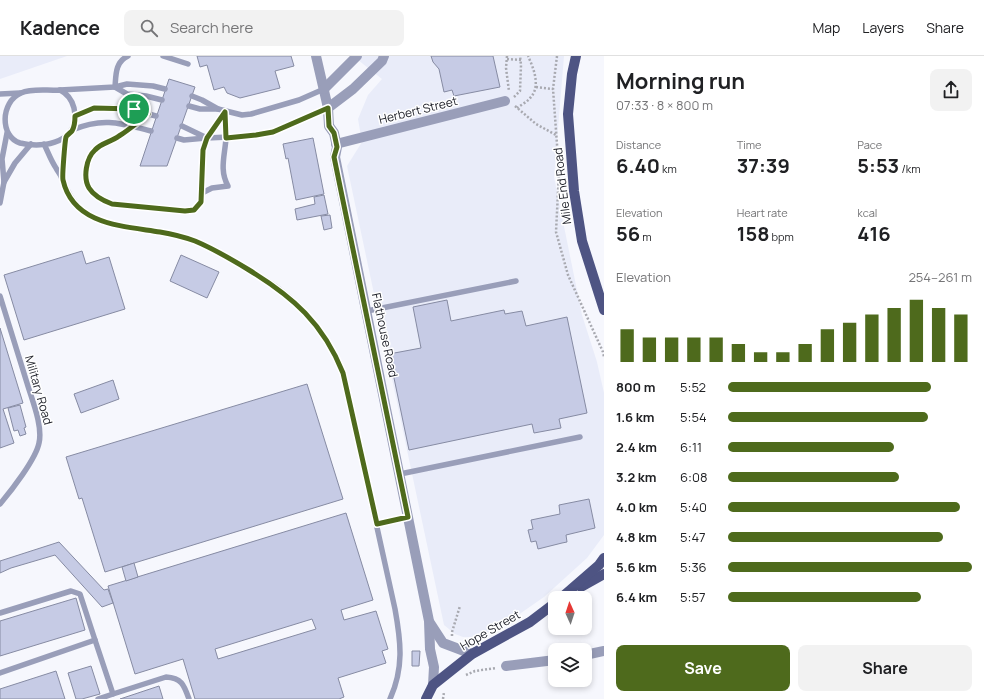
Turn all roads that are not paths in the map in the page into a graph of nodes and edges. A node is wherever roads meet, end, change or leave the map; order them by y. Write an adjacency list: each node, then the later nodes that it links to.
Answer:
1 (128, 56): 8 (lane)
2 (163, 56): 7 (lane)
3 (316, 56): 10 (street, Flathouse Road)
4 (357, 56): 10 (street)
5 (384, 56): 18 (street)
6 (576, 56): 43 (main road, Mile End Road)
7 (188, 64)
8 (115, 87): 9 (lane); 11 (lane); 15 (lane)
9 (165, 89)
10 (324, 89): 18 (street, Flathouse Road); 20 (lane)
11 (60, 90): 12 (lane); 23 (lane)
12 (21, 93): 13 (lane); 21 (lane)
13 (0, 94)
14 (192, 96): 19 (lane)
15 (162, 100)
16 (508, 101): 36 (street, Herbert Street)
17 (189, 106): 19 (lane)
18 (328, 108): 33 (lane); 36 (street, Flathouse Road)
19 (218, 109): 20 (lane)
20 (225, 112): 32 (lane); 33 (lane)
21 (2, 114): 29 (lane)
22 (148, 114): 23 (lane); 24 (lane); 25 (lane)
23 (75, 116): 27 (lane)
24 (156, 116)
25 (132, 126): 27 (lane); 28 (lane); 39 (lane)
26 (182, 126): 32 (lane)
27 (72, 130): 30 (lane)
28 (151, 131)
29 (7, 133): 34 (lane); 38 (lane)
30 (66, 136): 35 (lane); 37 (lane)
31 (177, 138): 32 (lane)
32 (207, 138): 33 (lane); 39 (lane)
33 (226, 138): 39 (lane)
34 (32, 144): 35 (lane); 38 (lane)
35 (44, 144): 37 (lane)
36 (336, 144): 44 (street, Flathouse Road)
37 (62, 178): 49 (lane)
38 (4, 182): 40 (lane)
39 (202, 193)
40 (0, 203)
41 (516, 281): 44 (lane)
42 (0, 296): 47 (lane, Military Road)
43 (604, 310)
44 (367, 311): 46 (street, Flathouse Road)
45 (580, 437): 46 (lane)
46 (400, 474): 48 (street, Flathouse Road)
47 (0, 504)
48 (408, 517): 49 (lane); 56 (street, Flathouse Road)
49 (377, 524): 68 (lane)
50 (604, 558): 52 (main road)
51 (604, 574): 53 (main road)
52 (570, 591)
53 (574, 591)
54 (548, 608): 59 (main road, Hope Street)
55 (0, 612): 57 (lane)
56 (429, 621): 59 (street); 64 (street)
57 (95, 640): 63 (lane); 65 (lane)
58 (604, 651): 60 (street)
59 (472, 654): 64 (main road, Hope Street)
60 (592, 654)
61 (548, 661): 62 (street)
62 (506, 666)
63 (0, 673)
64 (433, 685): 69 (main road, Hope Street)
65 (113, 694): 66 (lane); 67 (lane)
66 (98, 699)
67 (189, 699)
68 (390, 699)
69 (426, 699)

